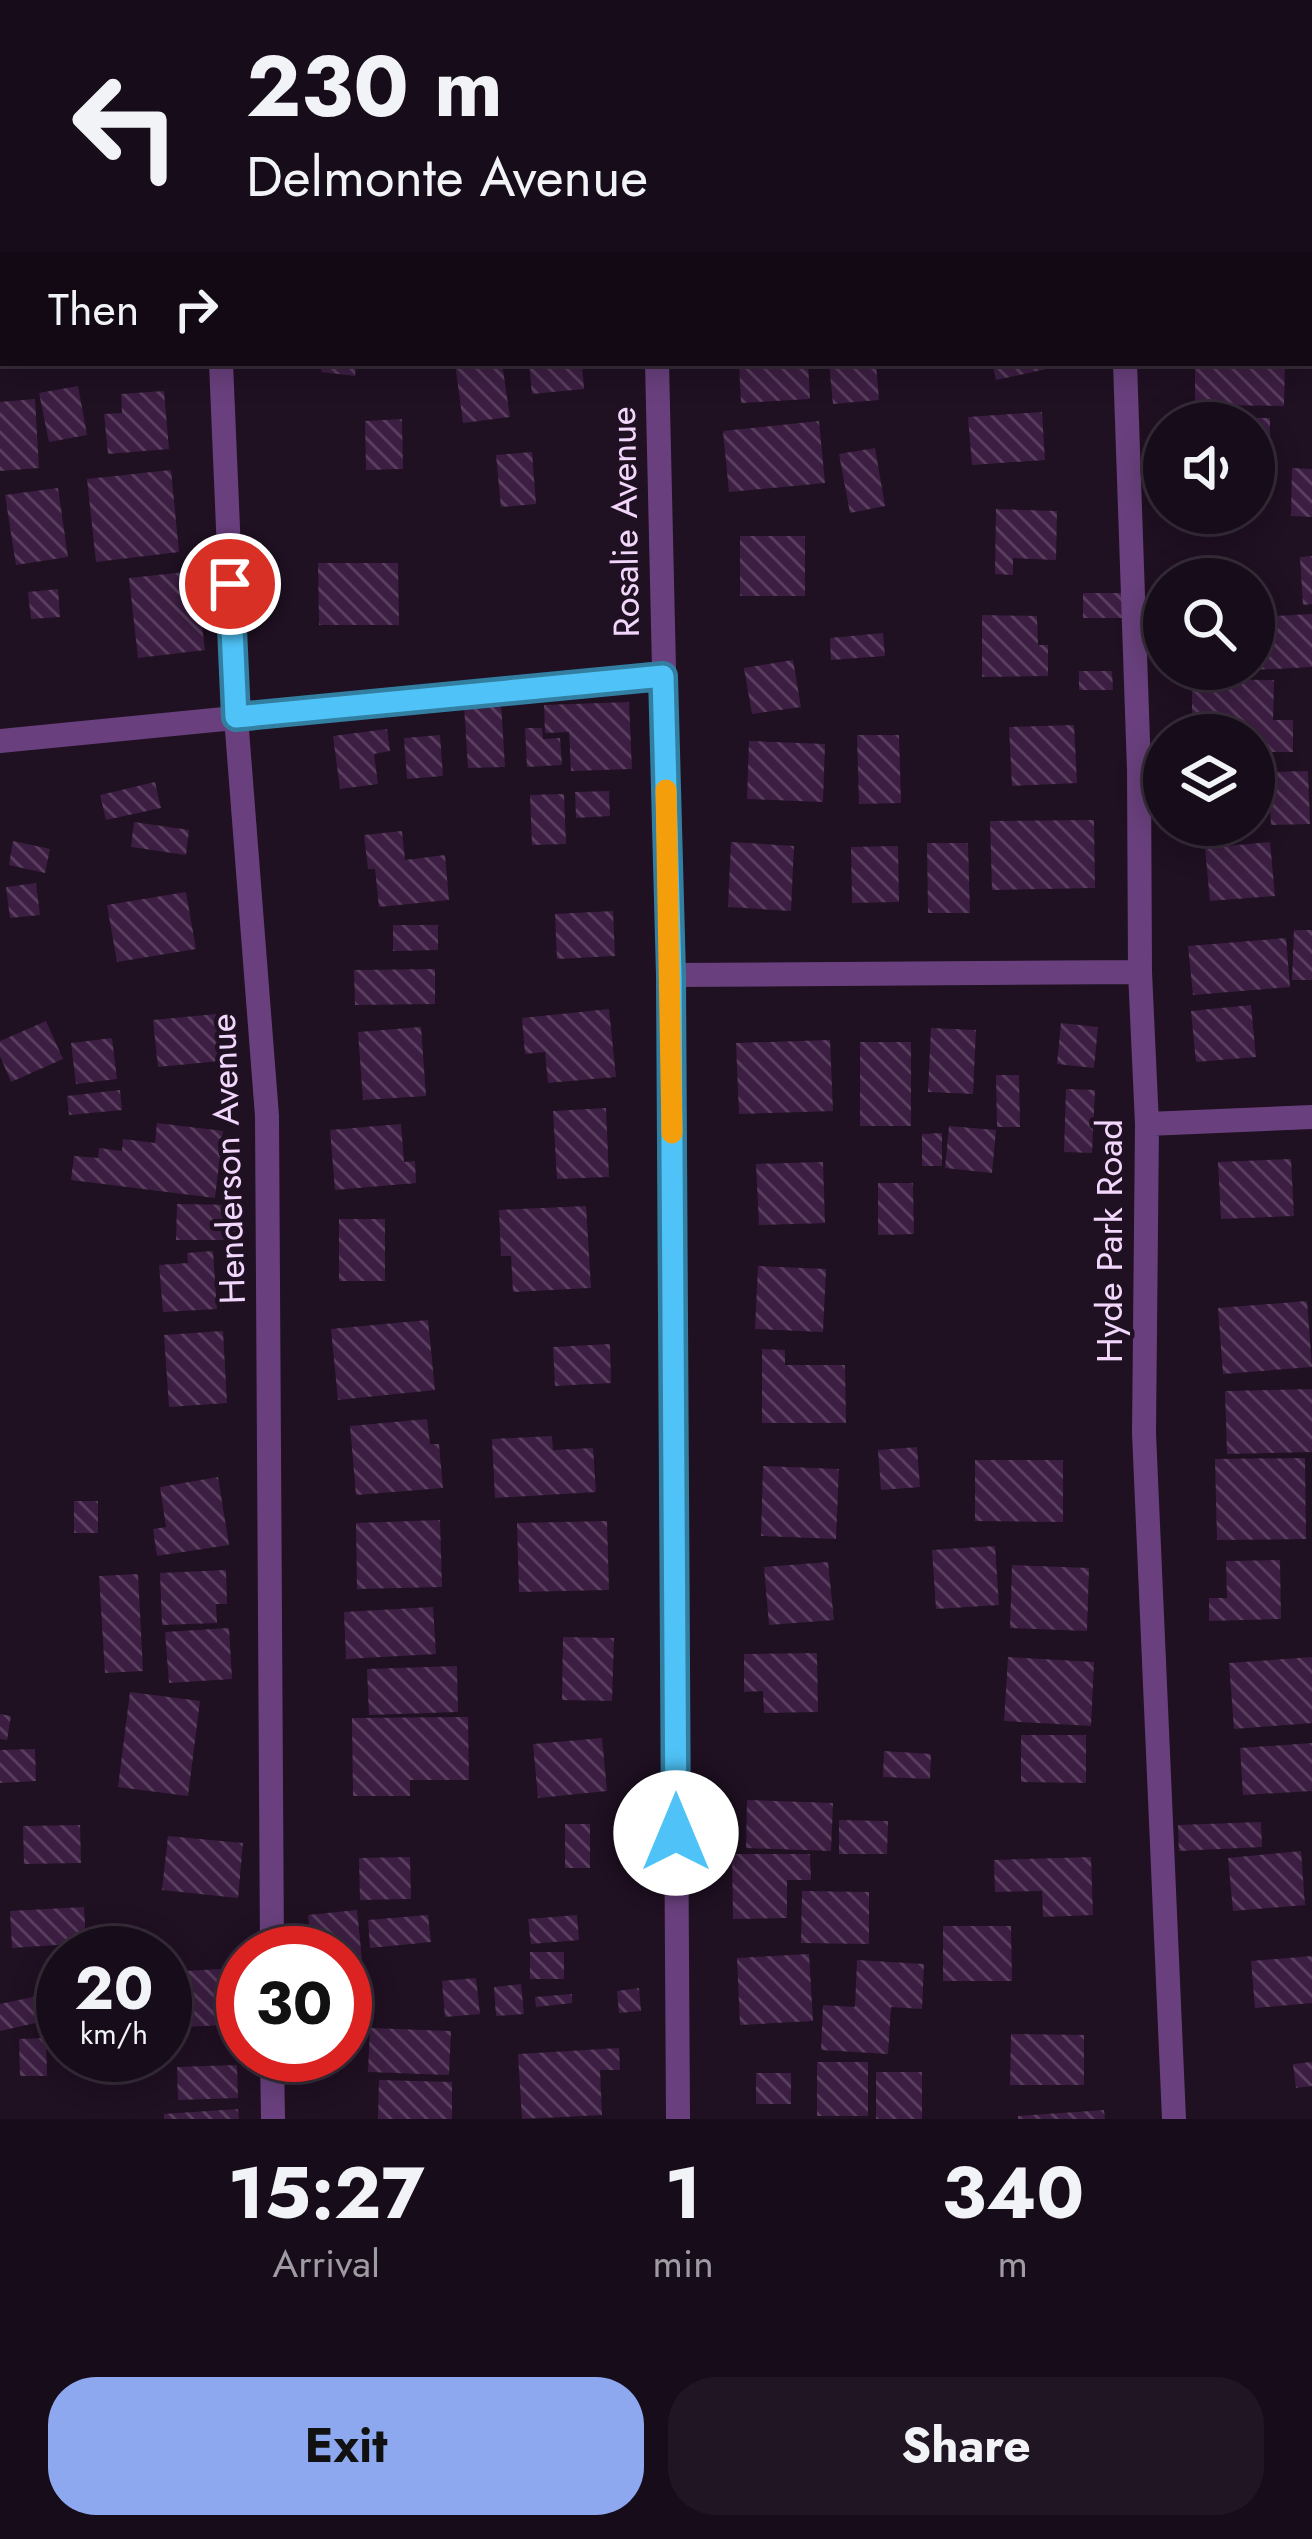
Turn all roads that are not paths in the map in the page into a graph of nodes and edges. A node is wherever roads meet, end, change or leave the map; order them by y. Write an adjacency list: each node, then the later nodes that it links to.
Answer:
1 (221, 366): 5 (street, Henderson Avenue)
2 (657, 366): 4 (street, Rosalie Avenue)
3 (1125, 366): 7 (street, Hyde Park Road)
4 (663, 676): 5 (street); 8 (street, Rosalie Avenue)
5 (236, 717): 6 (street); 11 (street, Henderson Avenue)
6 (0, 741)
7 (1140, 972): 8 (street); 10 (street, Hyde Park Road)
8 (671, 975): 14 (street, Rosalie Avenue)
9 (1312, 1117): 10 (street)
10 (1147, 1124): 15 (street, Hyde Park Road)
11 (272, 1926)
12 (272, 2082): 13 (street)
13 (273, 2119)
14 (677, 2119)
15 (1174, 2119)

